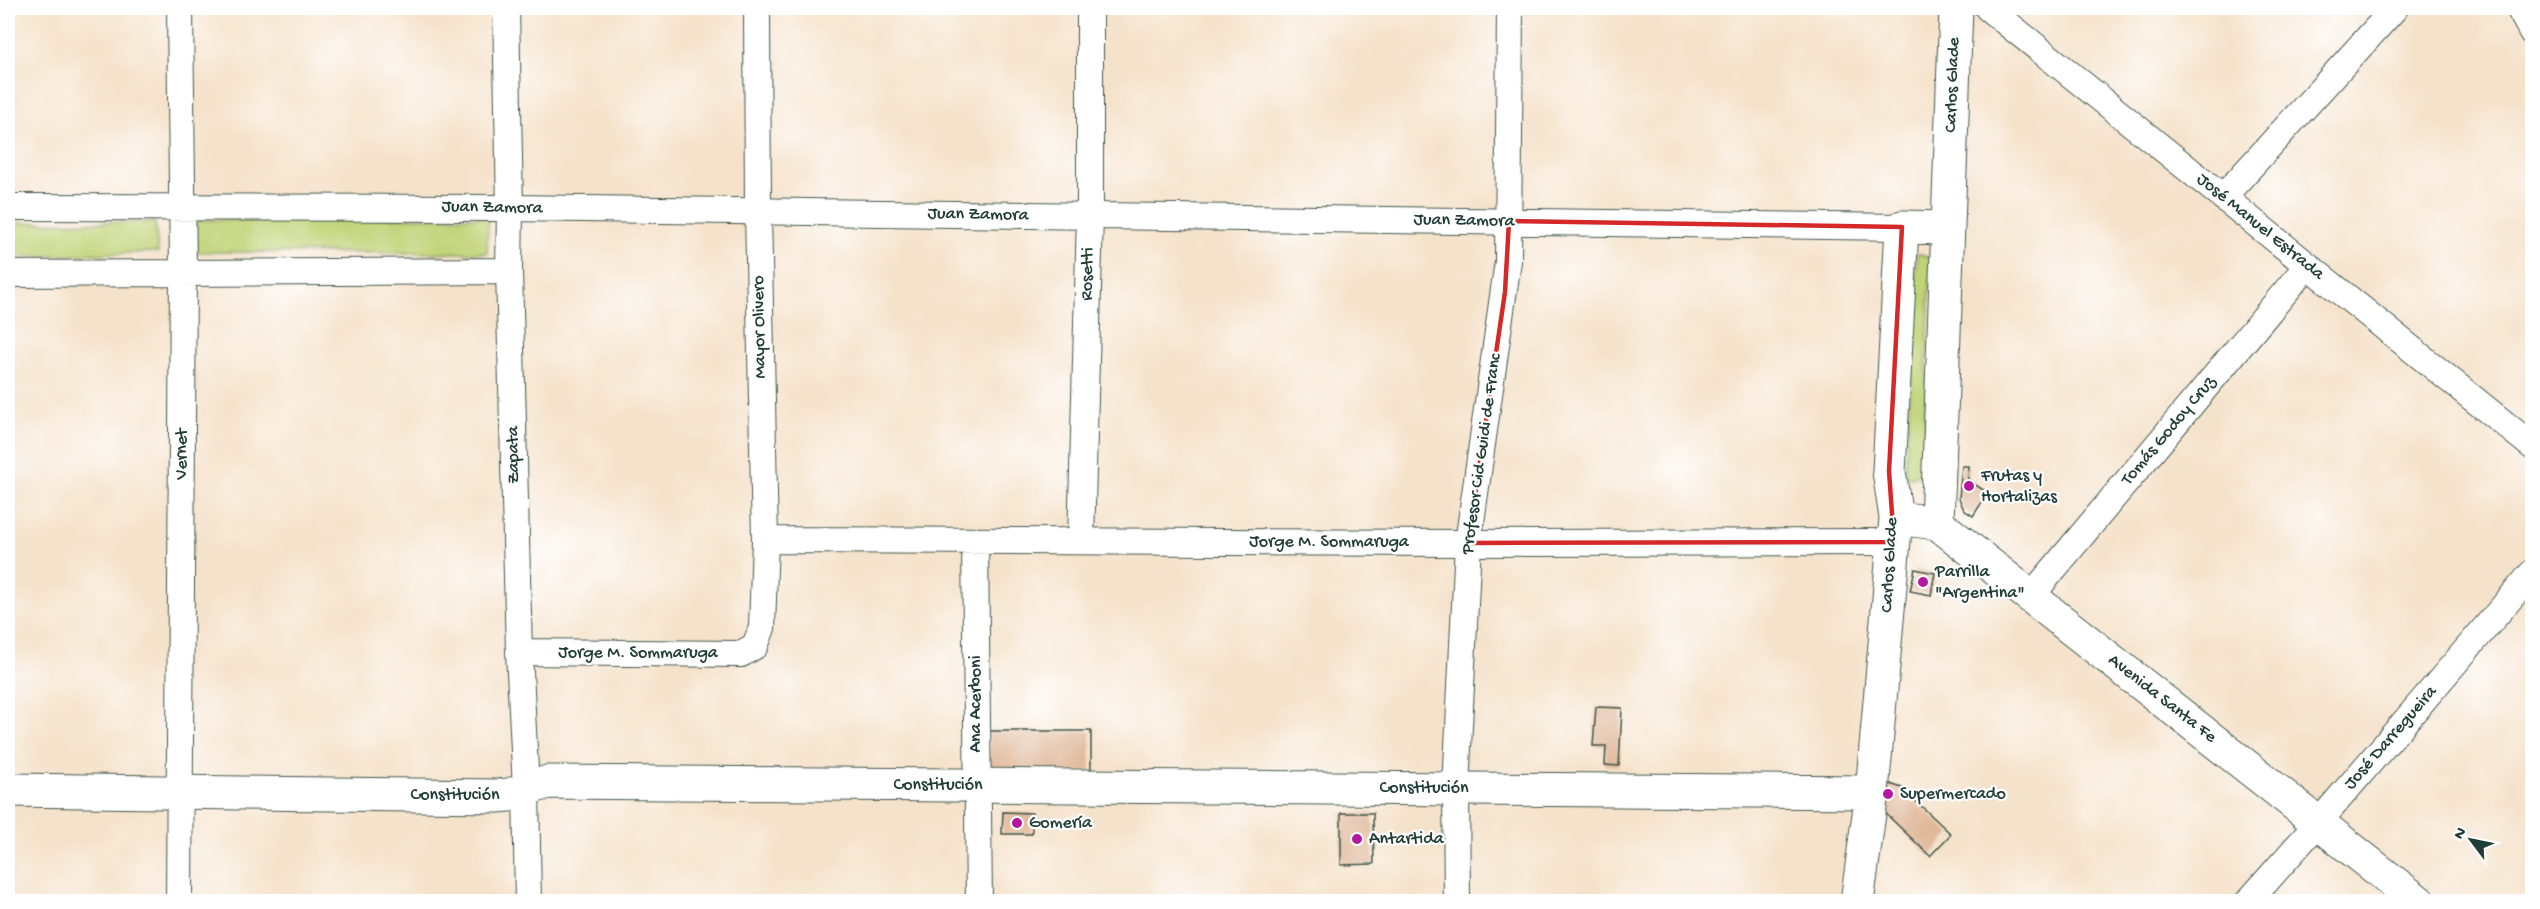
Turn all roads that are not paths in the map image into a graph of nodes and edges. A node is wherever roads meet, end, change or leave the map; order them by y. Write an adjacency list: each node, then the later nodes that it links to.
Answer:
1 (180, 8): 12 (street, Vernet)
2 (506, 8): 14 (street, Zapata)
3 (757, 8): 15 (street, Mayor Olivero)
4 (1090, 8): 16 (street, Rosetti)
5 (1510, 8): 17 (street, Profesor Cid Guidi de Franc)
6 (1956, 8): 19 (street, Carlos Glade)
7 (1988, 8): 11 (street, José Manuel Estrada)
8 (2395, 8): 11 (street)
9 (2519, 8): 10 (street)
10 (2532, 32)
11 (2223, 197): 20 (street, José Manuel Estrada)
12 (182, 206): 13 (street, Juan Zamora); 14 (street, Juan Zamora); 21 (street, Vernet)
13 (8, 207)
14 (510, 208): 15 (street, Juan Zamora); 22 (street, Zapata)
15 (758, 212): 16 (street, Juan Zamora); 27 (street, Mayor Olivero)
16 (1090, 216): 17 (street, Juan Zamora); 28 (street, Rosetti)
17 (1509, 221): 18 (street, Juan Zamora); 30 (street, Profesor Cid Guidi de Franc)
18 (1902, 227): 19 (street, Juan Zamora); 26 (street, Carlos Glade)
19 (1948, 228): 25 (street, Carlos Glade)
20 (2307, 266): 24 (street, José Manuel Estrada); 32 (street, Tomás Godoy Cruz)
21 (183, 271): 22 (street); 23 (street); 39 (street, Vernet)
22 (509, 271): 34 (street, Zapata)
23 (8, 274)
24 (2532, 446)
25 (1937, 523): 26 (street); 32 (street, Avenida Santa Fe)
26 (1895, 530): 30 (street, Jorge M. Sommaruga); 40 (street, Carlos Glade)
27 (765, 540): 29 (street, Jorge M. Sommaruga); 33 (street, Mayor Olivero)
28 (1081, 541): 29 (street, Jorge M. Sommaruga); 30 (street, Jorge M. Sommaruga)
29 (975, 542): 35 (street, Ana Acerboni)
30 (1468, 543): 36 (street, Profesor Cid Guidi de Franc)
31 (2532, 573): 41 (street, José Darregueira)
32 (2031, 596): 41 (street, Avenida Santa Fe)
33 (755, 646): 34 (street, Jorge M. Sommaruga)
34 (519, 652): 37 (street, Zapata)
35 (977, 785): 36 (street, Constitución); 37 (street, Constitución); 44 (street, Ana Acerboni)
36 (1456, 788): 40 (street, Constitución); 45 (street, Profesor Cid Guidi de Franc)
37 (526, 789): 39 (street, Constitución); 43 (street, Zapata)
38 (8, 790): 39 (street, Constitución)
39 (181, 792): 42 (street, Vernet)
40 (1872, 792): 46 (street, Carlos Glade)
41 (2319, 823): 47 (street, José Darregueira); 48 (street, Avenida Santa Fe)
42 (179, 902)
43 (528, 902)
44 (979, 902)
45 (1457, 902)
46 (1857, 902)
47 (2248, 902)
48 (2419, 902)

